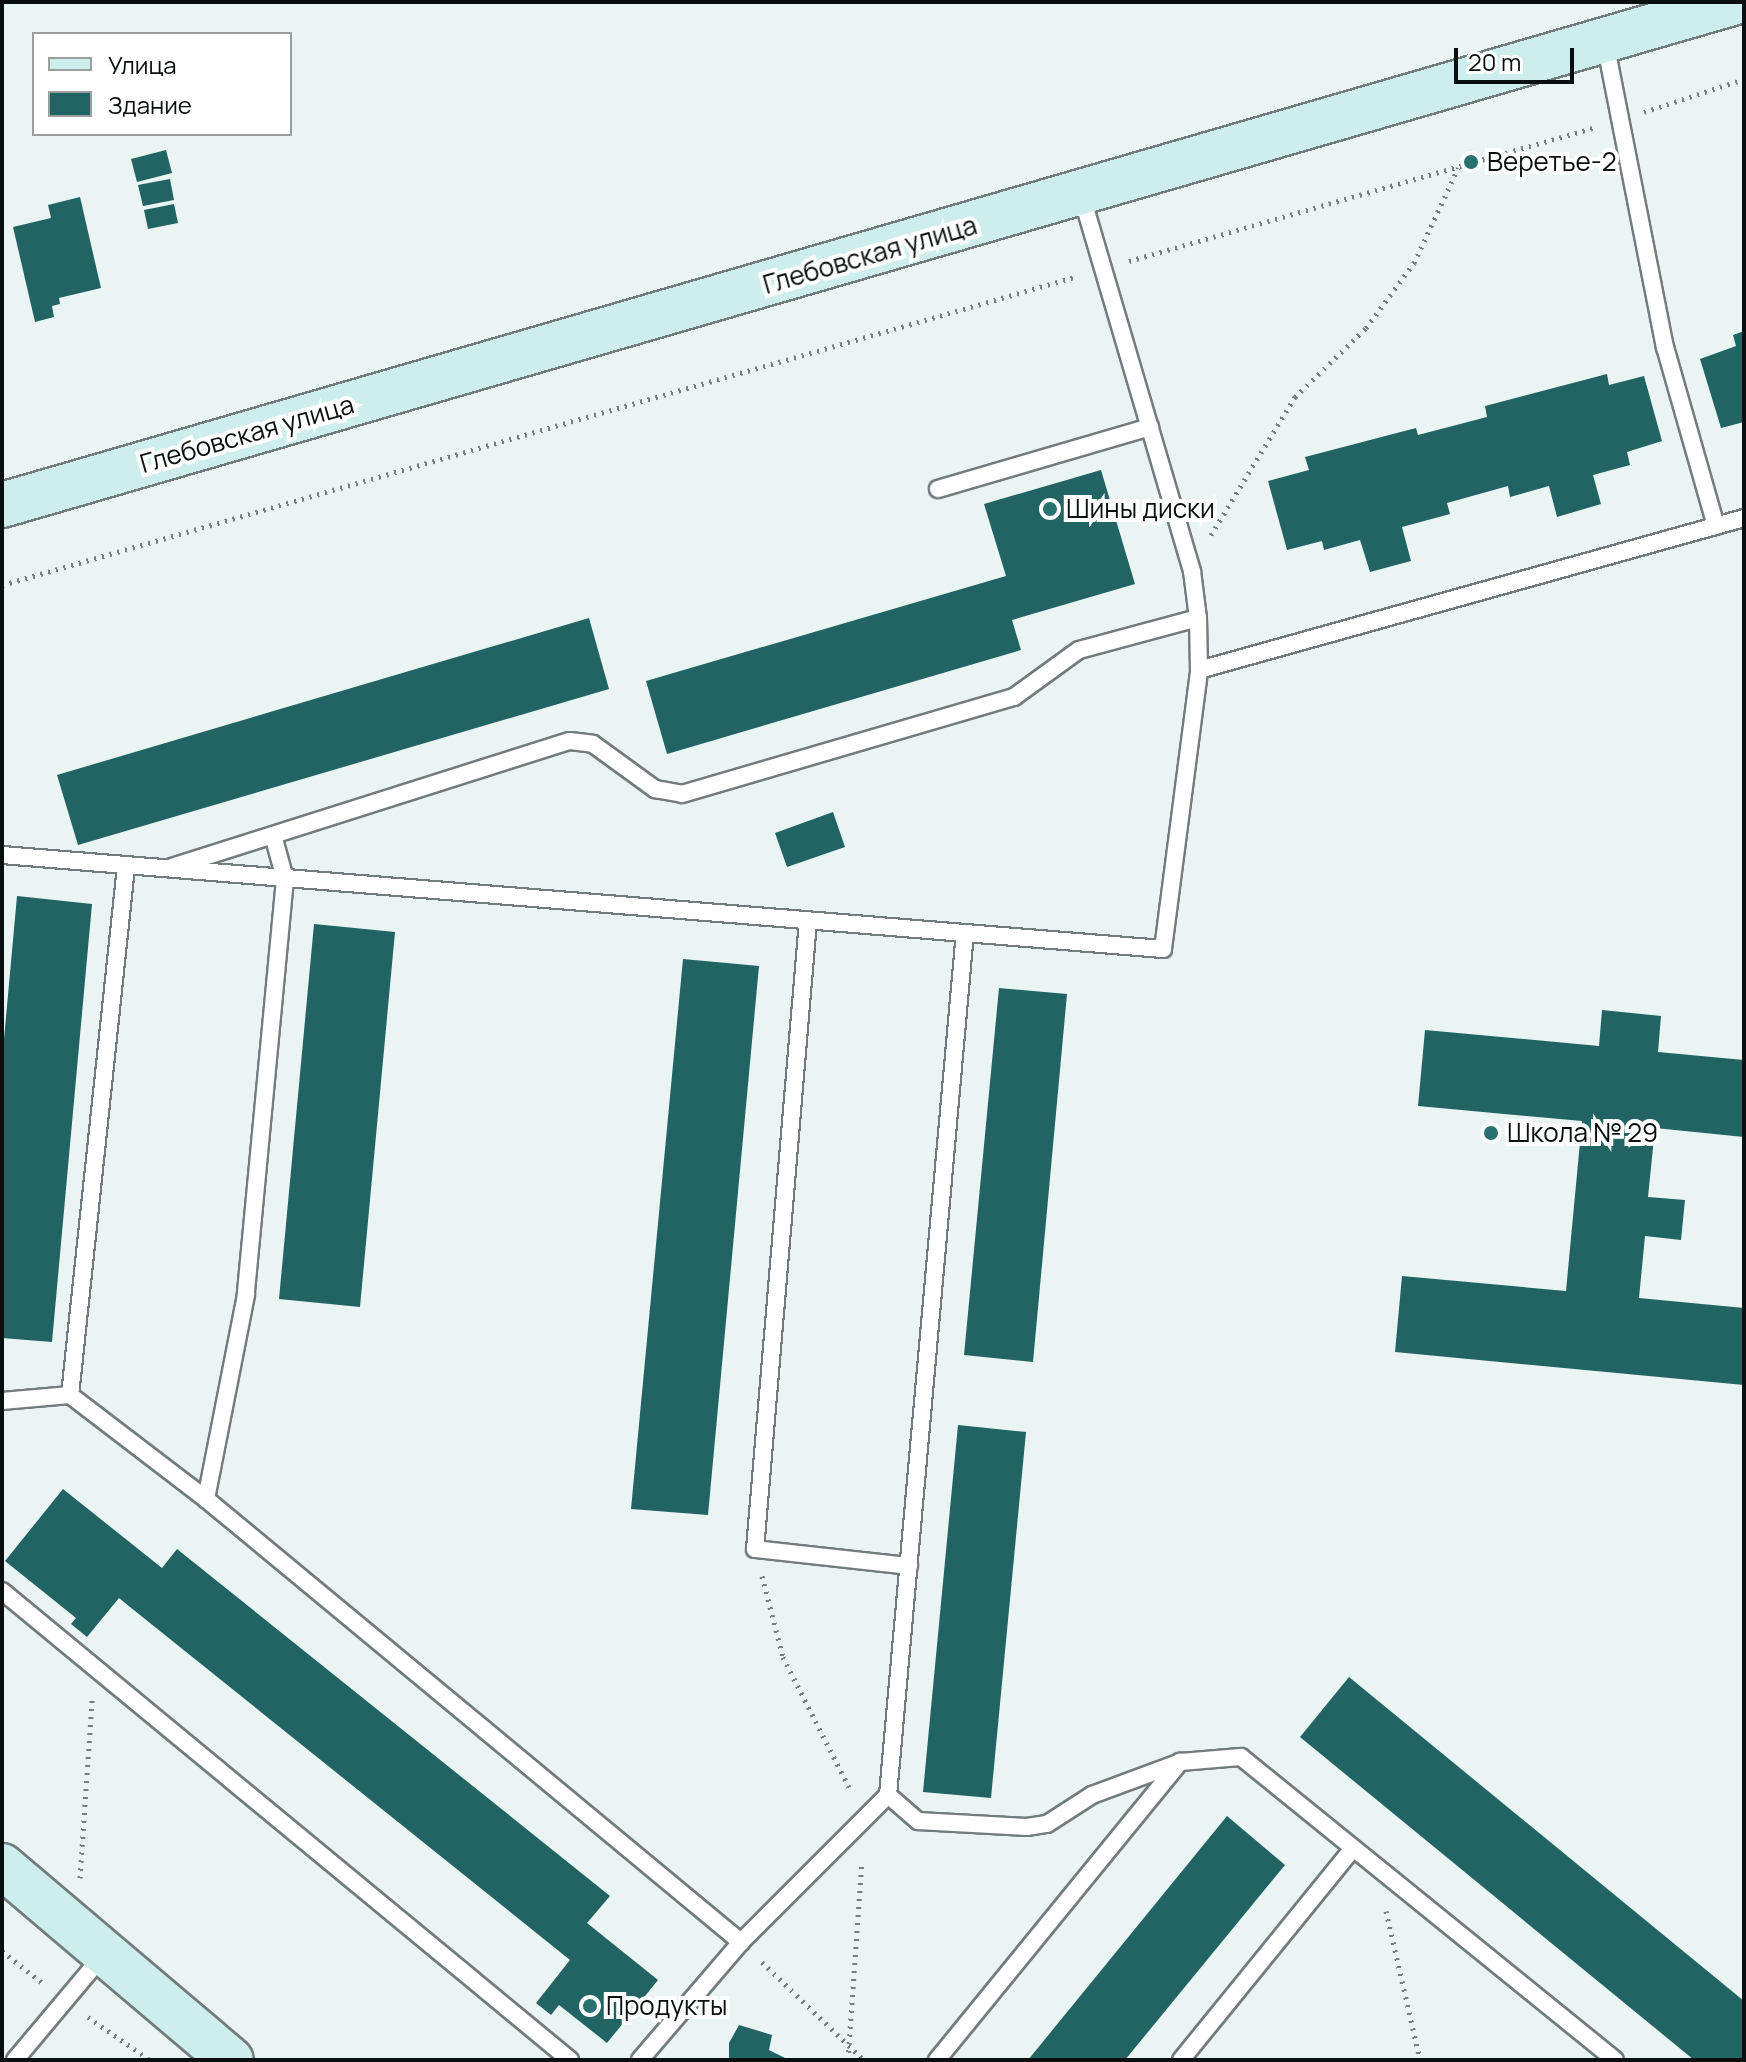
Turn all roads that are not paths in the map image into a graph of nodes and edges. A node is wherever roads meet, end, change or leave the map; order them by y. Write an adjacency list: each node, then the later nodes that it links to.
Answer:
1 (1736, 2): 2 (main road, Глебовская улица)
2 (1605, 42): 3 (main road, Глебовская улица); 8 (lane)
3 (1081, 194): 4 (lane); 6 (main road, Глебовская улица)
4 (1150, 427): 5 (lane); 9 (lane)
5 (938, 489)
6 (2, 505)
7 (1744, 518): 8 (lane)
8 (1716, 526): 10 (lane)
9 (1198, 618): 10 (lane); 11 (lane)
10 (1199, 670): 17 (lane)
11 (273, 835): 14 (lane); 15 (lane)
12 (2, 855): 13 (lane)
13 (126, 867): 14 (lane); 18 (lane)
14 (164, 869): 15 (lane)
15 (285, 879): 16 (lane); 20 (lane)
16 (808, 921): 17 (lane); 21 (lane)
17 (965, 933): 21 (lane)
18 (70, 1395): 19 (lane); 20 (lane)
19 (2, 1401)
20 (206, 1499): 28 (lane)
21 (909, 1566): 24 (lane)
22 (2, 1591): 31 (lane)
23 (1180, 1762): 24 (lane); 25 (lane); 33 (lane)
24 (888, 1795): 28 (lane)
25 (1353, 1848): 34 (lane); 35 (lane)
26 (2, 1866): 27 (main road)
27 (91, 1941): 29 (lane); 30 (main road)
28 (741, 1942): 32 (lane)
29 (15, 2060)
30 (231, 2060)
31 (570, 2060)
32 (640, 2060)
33 (937, 2060)
34 (1181, 2060)
35 (1615, 2060)

